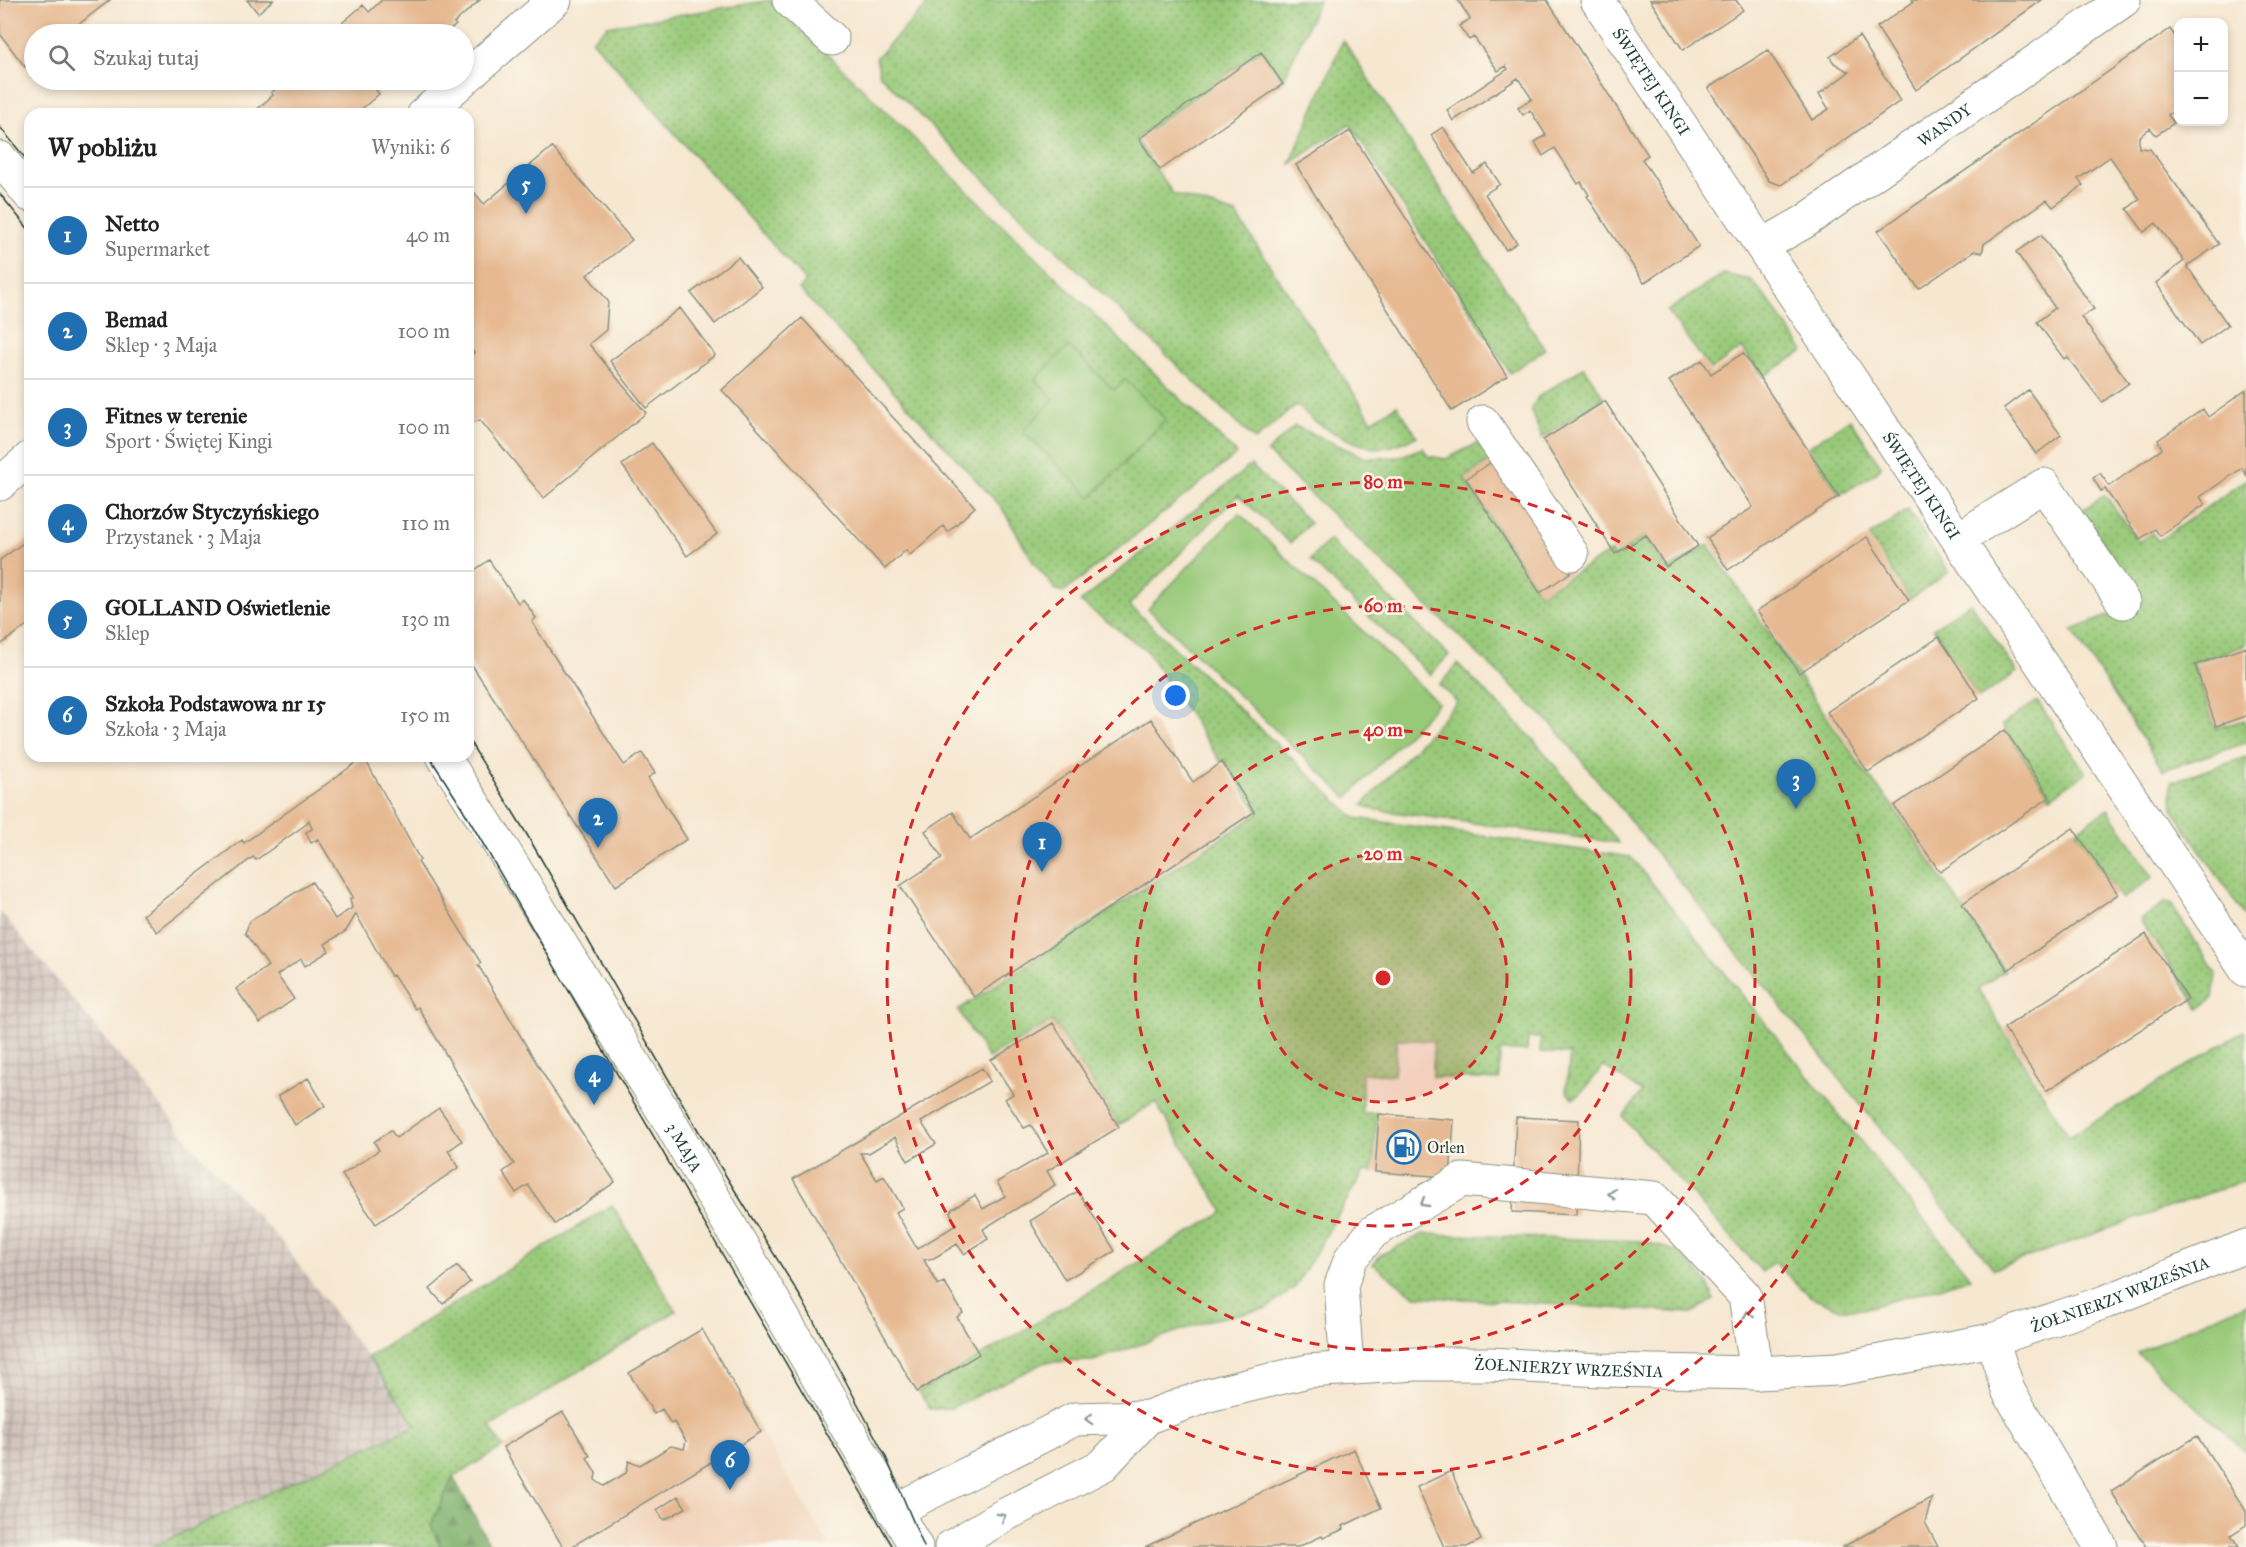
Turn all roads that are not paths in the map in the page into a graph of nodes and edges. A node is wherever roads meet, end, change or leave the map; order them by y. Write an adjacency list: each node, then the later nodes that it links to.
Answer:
1 (555, 0): 6 (main road)
2 (789, 0): 5 (main road)
3 (1597, 0): 11 (main road, ŚWIĘTEJ KINGI)
4 (2124, 0): 11 (main road, WANDY)
5 (832, 39)
6 (474, 70)
7 (452, 90): 8 (main road)
8 (431, 108)
9 (0, 158): 10 (main road)
10 (24, 188)
11 (1762, 246): 15 (main road, ŚWIĘTEJ KINGI)
12 (1484, 422): 16 (main road)
13 (24, 463): 14 (main road)
14 (0, 484)
15 (1958, 539): 17 (main road); 19 (main road, ŚWIĘTEJ KINGI)
16 (1572, 554)
17 (2122, 602)
18 (447, 762): 25 (main road, 3 MAJA)
19 (2246, 970)
20 (2246, 1246): 21 (main road, ŻOŁNIERZY WRZEŚNIA)
21 (1992, 1340): 23 (main road, ŻOŁNIERZY WRZEŚNIA); 28 (main road)
22 (1347, 1368): 23 (main road, ŻOŁNIERZY WRZEŚNIA); 23 (main road, one-way to 22); 24 (main road, ŻOŁNIERZY WRZEŚNIA)
23 (1757, 1373)
24 (1148, 1417): 25 (main road, ŻOŁNIERZY WRZEŚNIA, one-way to 25); 27 (main road, ŻOŁNIERZY WRZEŚNIA, one-way to 24)
25 (894, 1511): 26 (main road, 3 MAJA)
26 (916, 1547)
27 (951, 1547)
28 (2101, 1547)

